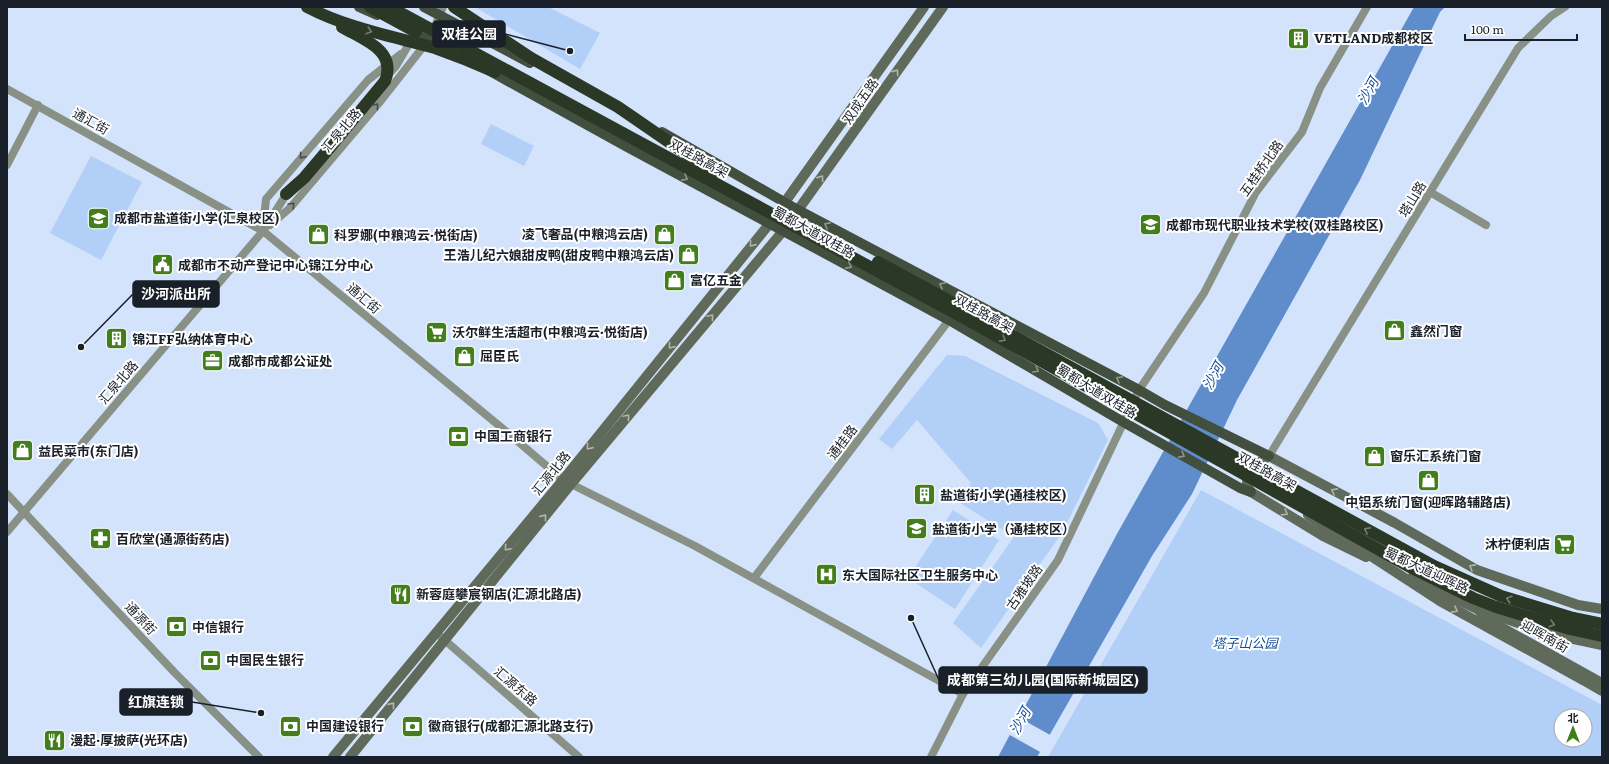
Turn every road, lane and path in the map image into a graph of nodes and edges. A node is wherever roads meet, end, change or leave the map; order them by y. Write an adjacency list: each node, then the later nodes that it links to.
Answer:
1 (359, 7): 13 (main road, 蜀都大道双桂路)
2 (370, 7): 13 (highway)
3 (390, 7): 19 (highway, 双桂路高架, bridge)
4 (407, 7): 19 (highway, 双桂路高架, bridge)
5 (425, 7): 12 (main road, 蜀都大道双桂路); 13 (street, 汇泉北路)
6 (454, 7): 19 (highway, bridge)
7 (924, 7): 22 (street, 双成五路)
8 (943, 7): 23 (street, 双成五路, one-way to 8)
9 (1367, 7): 29 (street, 五桂桥北路)
10 (1565, 7): 20 (street, 塔山路)
11 (311, 9): 19 (highway, one-way to 19, bridge); 21 (highway, bridge)
12 (442, 12): 14 (street, 汇泉北路); 22 (main road, 蜀都大道双桂路)
13 (416, 32): 14 (main road, 蜀都大道双桂路); 15 (street, 汇泉北路)
14 (430, 38): 24 (main road, 蜀都大道双桂路, one-way to 24); 26 (street, 汇泉北路, one-way to 14)
15 (407, 49): 21 (street, 汇泉北路); 26 (street, one-way to 26)
16 (7, 89): 17 (street, 通汇街)
17 (38, 105): 18 (street); 26 (street, 通汇街)
18 (7, 165)
19 (712, 177): 33 (highway, 双桂路高架, one-way to 33, bridge); 41 (highway, 双桂路高架, one-way to 19, bridge)
20 (1430, 192): 25 (street); 31 (street, 塔山路)
21 (286, 194): 26 (street, 汇泉北路)
22 (784, 202): 23 (main road, 蜀都大道双桂路); 24 (street, 汇源北路)
23 (798, 210): 27 (street, 汇源北路); 29 (main road, 蜀都大道双桂路, one-way to 23)
24 (770, 223): 27 (main road, 蜀都大道双桂路); 32 (street, 汇源北路, one-way to 32)
25 (1486, 225)
26 (263, 231): 32 (street, 通汇街); 36 (street, 汇泉北路)
27 (783, 231): 28 (main road, 蜀都大道双桂路, one-way to 28); 32 (street, 汇源北路, one-way to 27)
28 (950, 320): 30 (main road, 蜀都大道双桂路, one-way to 30); 38 (street, 通桂路)
29 (1139, 390): 30 (street, 五桂桥北路); 31 (main road, 蜀都大道双桂路)
30 (1125, 423): 31 (street, bridge); 34 (main road, 蜀都大道双桂路, one-way to 34); 49 (street, 古雅坡路)
31 (1269, 456): 34 (street); 40 (street, 蜀都大道迎晖路, one-way to 31)
32 (566, 482): 38 (street, 通汇街); 43 (street, 汇源北路, one-way to 43); 45 (street, 汇源北路, one-way to 32)
33 (1258, 482): 41 (highway, 双桂路高架, one-way to 41, bridge); 48 (street, one-way to 48, bridge)
34 (1252, 492): 39 (street, 蜀都大道迎晖路, one-way to 39)
35 (7, 494): 36 (street, 通源街)
36 (23, 511): 37 (street, 汇泉北路); 50 (street, 通源街)
37 (7, 532)
38 (754, 578): 49 (street, 通汇街)
39 (1477, 609): 46 (street, 蜀都大道迎晖路); 47 (street, 迎晖南街)
40 (1602, 609)
41 (1571, 624): 42 (highway); 44 (highway)
42 (1602, 624)
43 (436, 633): 45 (street, 汇源东路); 51 (street, 汇源北路)
44 (1602, 636)
45 (445, 640): 52 (street, 汇源北路, one-way to 45); 53 (street, 汇源东路)
46 (1602, 645)
47 (1602, 683)
48 (1602, 691)
49 (964, 694): 54 (street, 古雅坡路)
50 (259, 757)
51 (333, 757)
52 (350, 757)
53 (579, 757)
54 (931, 757)

